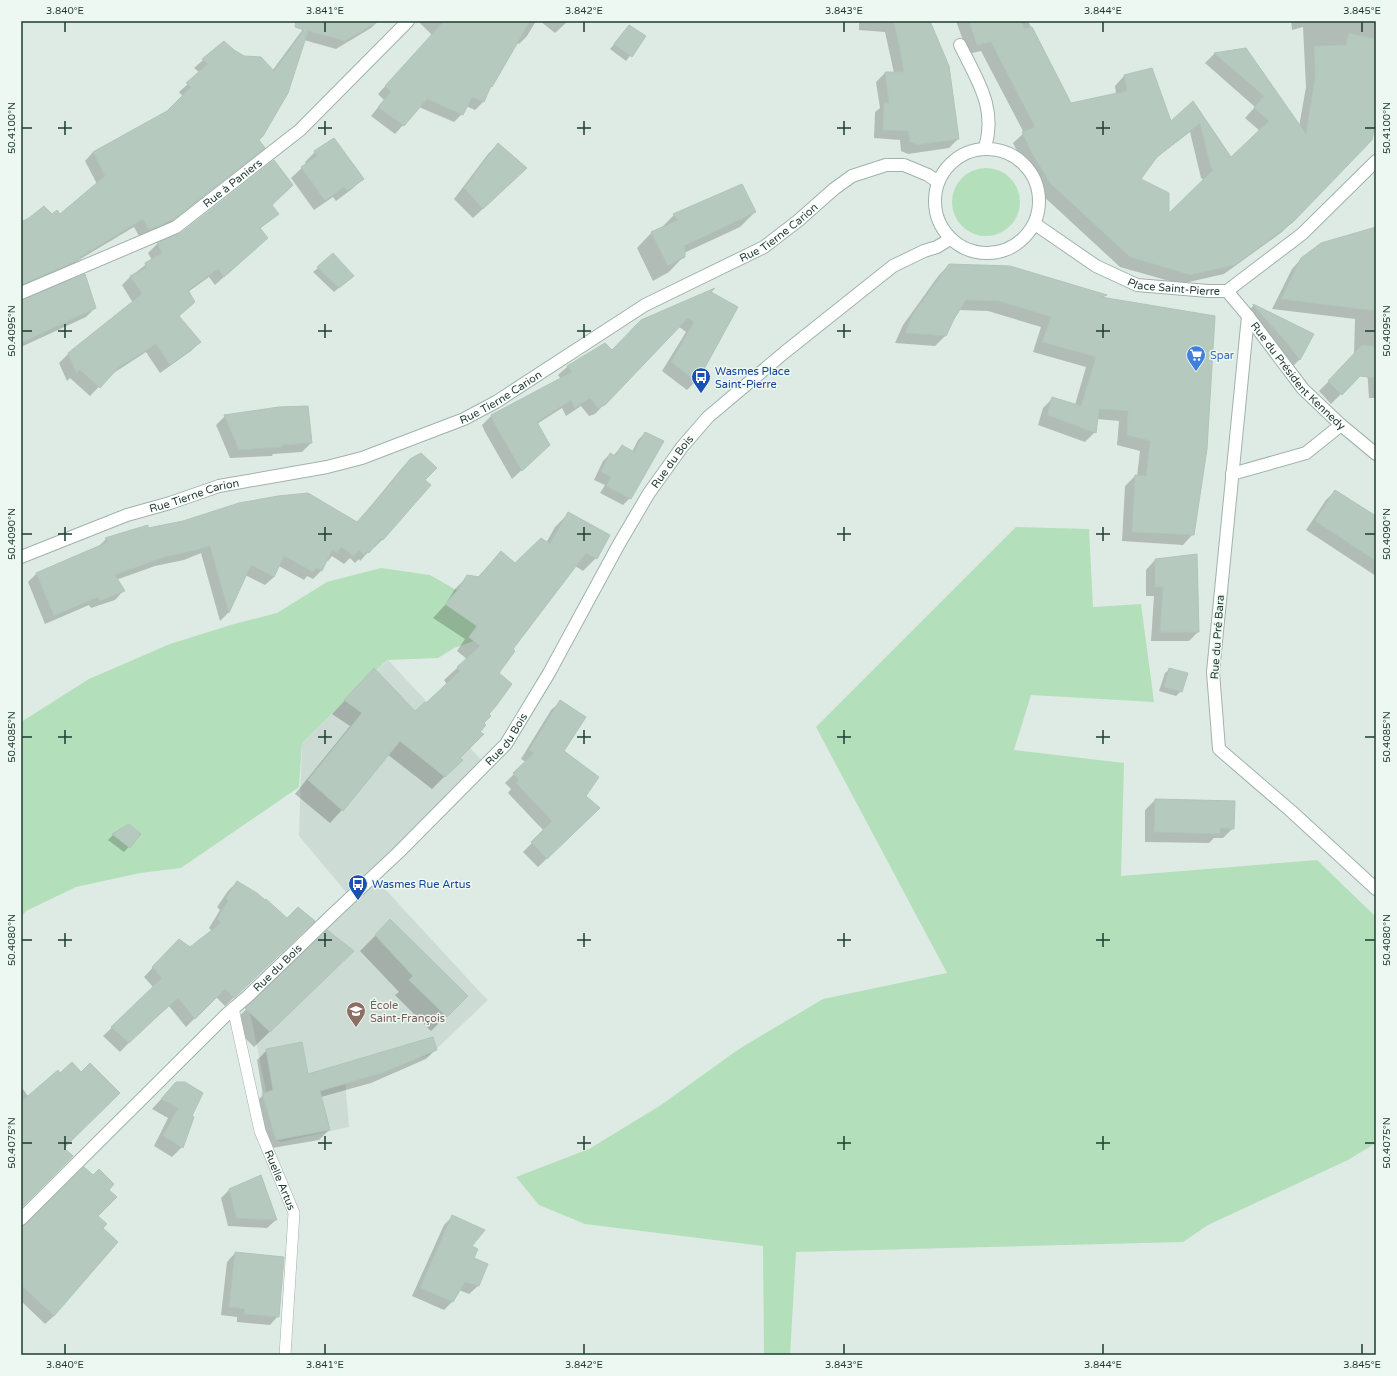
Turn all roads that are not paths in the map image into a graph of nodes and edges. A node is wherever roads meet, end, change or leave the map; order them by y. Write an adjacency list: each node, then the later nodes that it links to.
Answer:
1 (408, 21): 9 (street, Rue à Paniers)
2 (960, 45): 3 (street)
3 (985, 148): 5 (street); 6 (street)
4 (1376, 162): 8 (street, Place Saint-Pierre)
5 (938, 182): 7 (street); 14 (street, Rue Tierne Carion)
6 (1035, 224): 7 (street); 8 (street, Place Saint-Pierre)
7 (950, 239): 16 (street, Rue du Bois)
8 (1227, 291): 10 (street, Rue du Président Kennedy)
9 (21, 293)
10 (1248, 316): 11 (street, Rue du Président Kennedy); 13 (street, Rue du Pré Bara)
11 (1341, 425): 12 (street, Rue du Président Kennedy); 13 (street)
12 (1376, 454)
13 (1232, 474): 15 (street, Rue du Pré Bara)
14 (21, 557)
15 (1376, 889)
16 (233, 1008): 17 (street, Rue du Bois); 18 (lane, Ruelle Artus)
17 (21, 1219)
18 (285, 1355)

